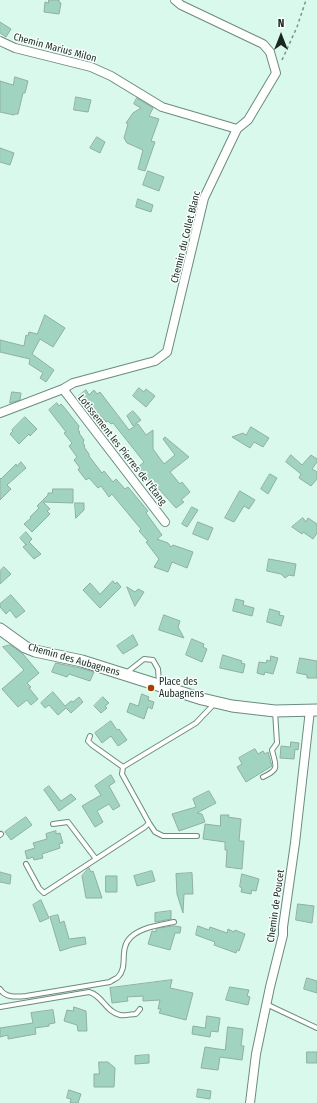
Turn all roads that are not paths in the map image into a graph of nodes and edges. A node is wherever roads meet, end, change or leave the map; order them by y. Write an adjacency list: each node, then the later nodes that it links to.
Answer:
1 (175, 0): 3 (street, Chemin du Collet Blanc)
2 (0, 41): 3 (street, Chemin Marius Milon)
3 (237, 129): 4 (street, Chemin du Collet Blanc)
4 (62, 389): 5 (street, Chemin du Collet Blanc); 6 (street, Lotissement les Pierres de l'Étang)
5 (0, 414)
6 (165, 522)
7 (0, 629): 8 (street, Chemin des Aubagnens)
8 (124, 674): 9 (street, Chemin des Aubagnens); 9 (lane)
9 (159, 686): 10 (street, Chemin des Aubagnens)
10 (216, 702): 12 (street, Chemin des Aubagnens); 14 (lane)
11 (313, 710): 12 (street, Chemin des Aubagnens); 23 (street, Chemin de Poucet)
12 (275, 711): 15 (lane)
13 (90, 736): 14 (lane)
14 (123, 767): 16 (lane)
15 (262, 777)
16 (149, 823): 18 (lane); 19 (lane)
17 (53, 824): 19 (lane)
18 (197, 836)
19 (96, 859): 20 (lane)
20 (26, 864)
21 (174, 922): 22 (lane)
22 (0, 989)
23 (266, 1004): 26 (lane); 27 (street, Chemin de Poucet)
24 (0, 1007): 25 (lane)
25 (140, 1008)
26 (317, 1028)
27 (250, 1103)

